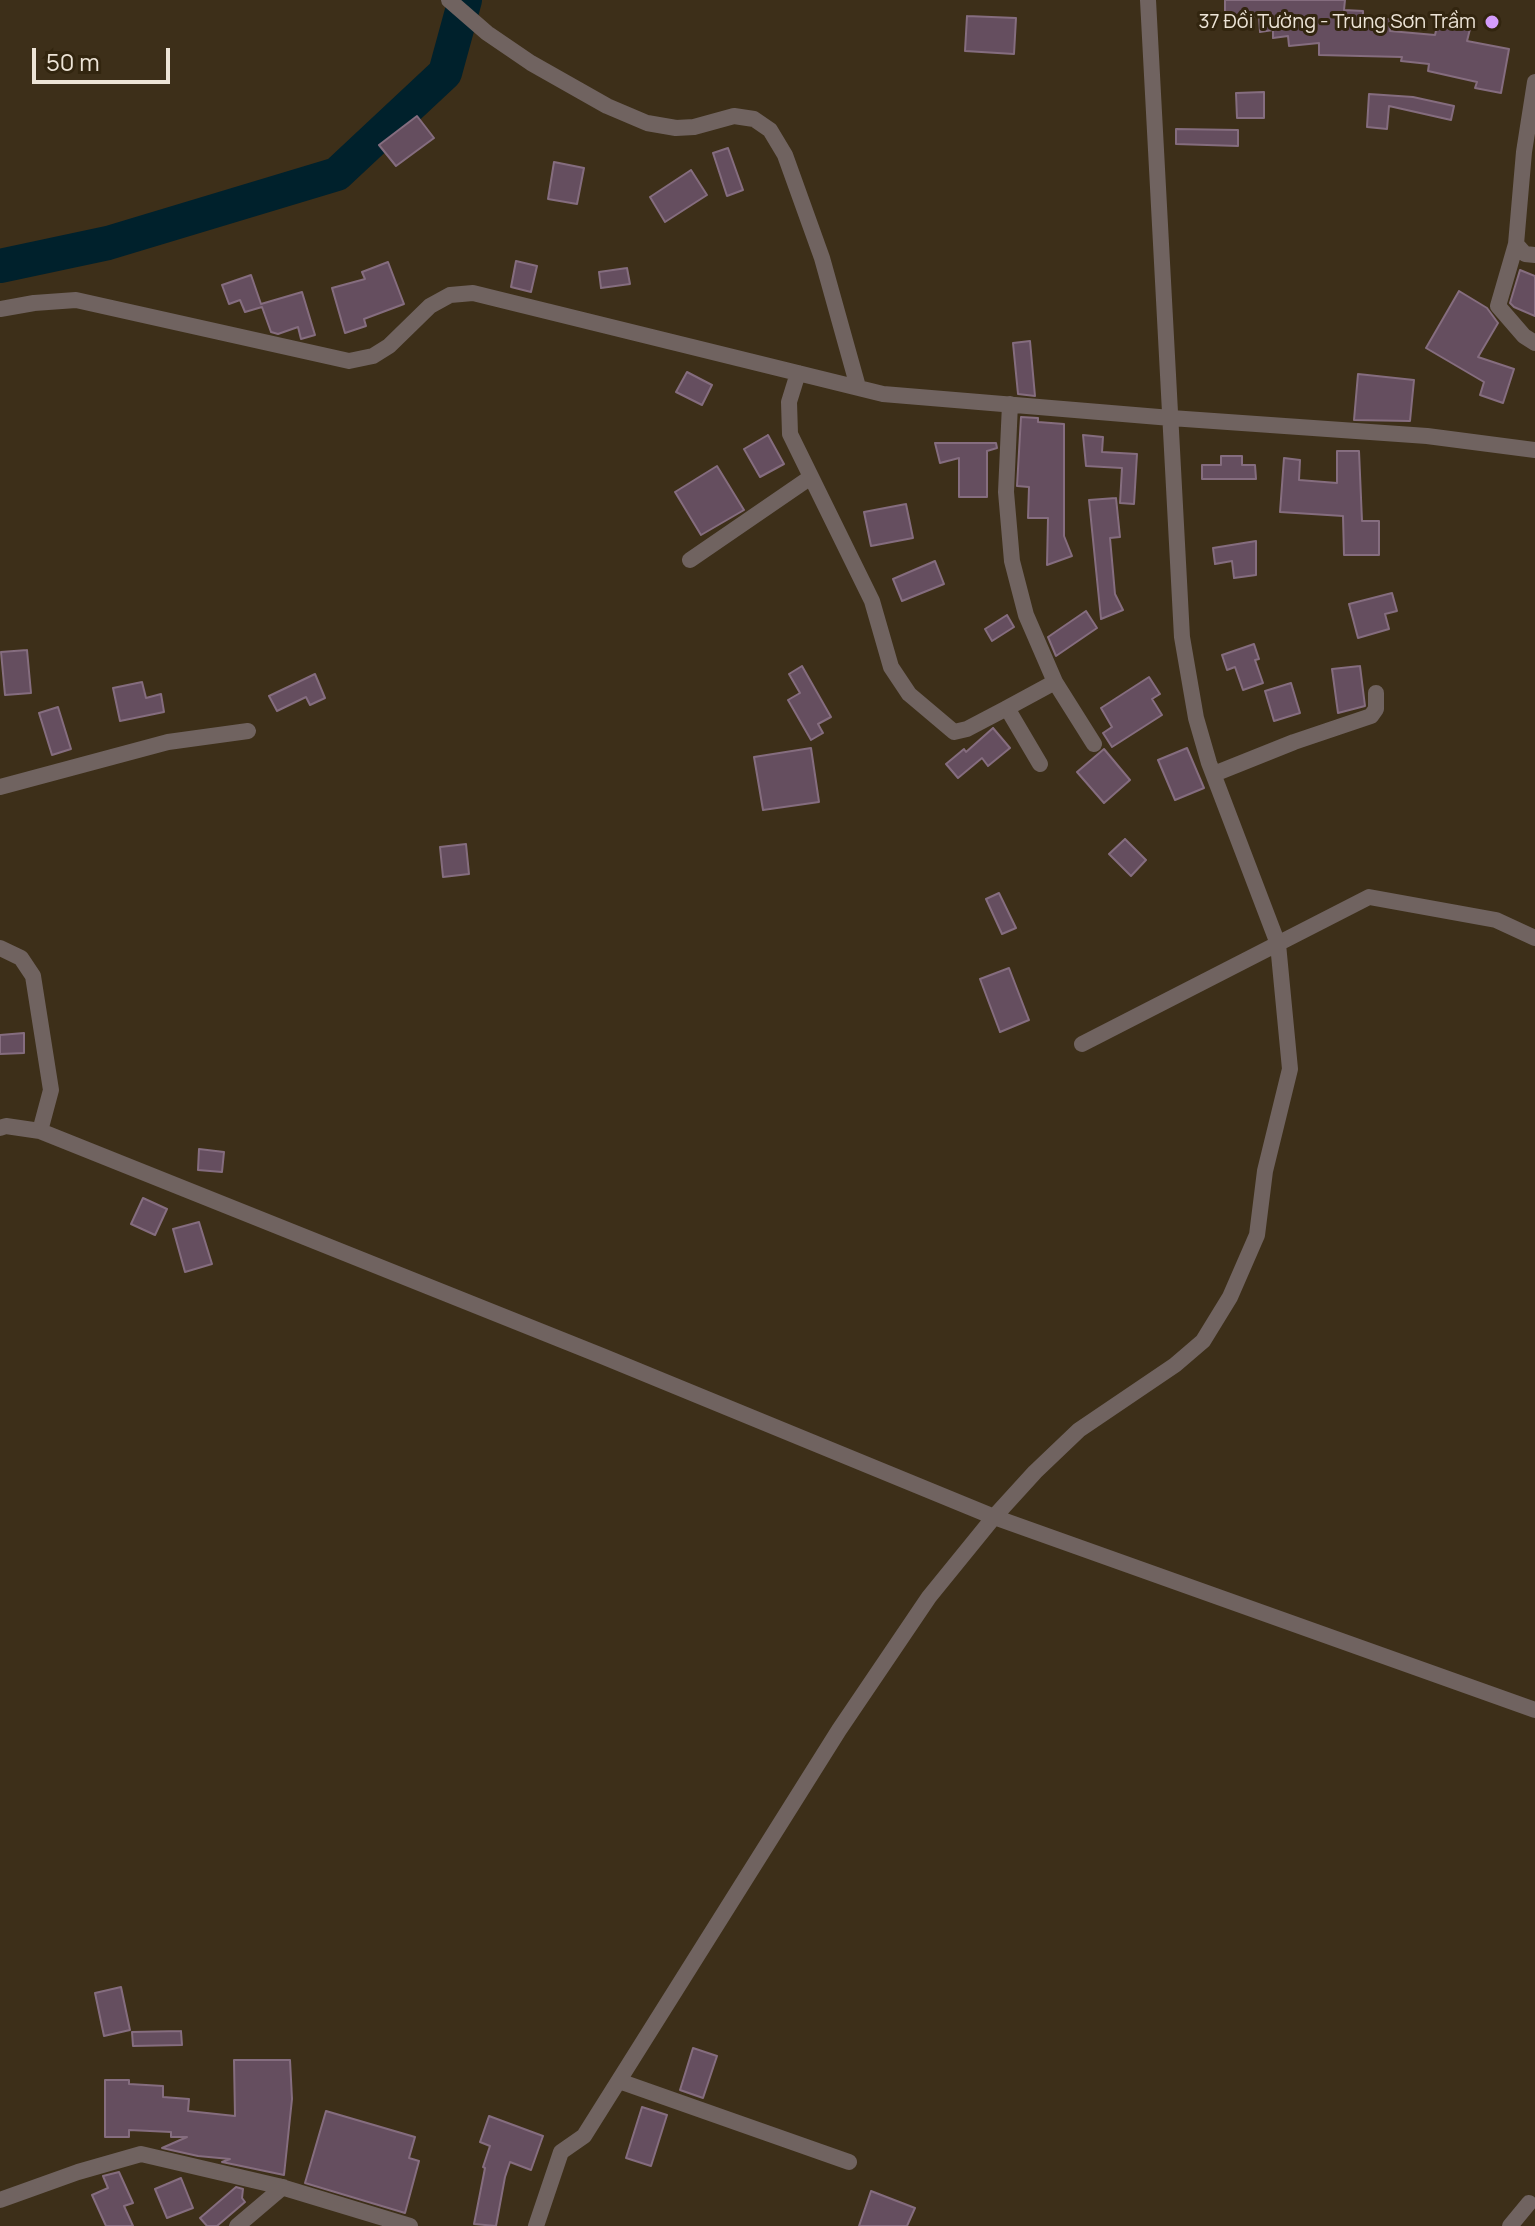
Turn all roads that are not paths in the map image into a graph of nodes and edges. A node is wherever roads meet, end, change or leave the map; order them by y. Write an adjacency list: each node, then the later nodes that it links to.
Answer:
1 (449, 0): 9 (street)
2 (1148, 0): 11 (street)
3 (1535, 82): 4 (street)
4 (1516, 244): 5 (street); 7 (street)
5 (1535, 255)
6 (0, 309): 8 (street)
7 (1535, 343)
8 (798, 373): 9 (street); 13 (street)
9 (858, 387): 10 (street)
10 (1010, 404): 11 (street); 15 (street)
11 (1171, 418): 12 (street); 21 (street)
12 (1535, 450)
13 (811, 477): 14 (street); 17 (street)
14 (690, 560)
15 (1055, 682): 17 (street); 19 (street)
16 (1376, 693): 21 (street)
17 (1007, 708): 20 (street)
18 (248, 731): 22 (street)
19 (1094, 744)
20 (1040, 764)
21 (1214, 774): 24 (street)
22 (0, 787)
23 (1535, 938): 24 (street)
24 (1278, 944): 26 (street); 29 (street)
25 (0, 948): 28 (street)
26 (1082, 1044)
27 (0, 1128): 28 (street)
28 (40, 1131): 29 (street)
29 (994, 1517): 30 (street); 31 (street)
30 (1535, 1710)
31 (619, 2081): 32 (street); 38 (street)
32 (849, 2162)
33 (283, 2187): 34 (street); 36 (street); 37 (street)
34 (1, 2199)
35 (1529, 2203): 39 (street)
36 (237, 2226)
37 (410, 2226)
38 (536, 2226)
39 (1510, 2226)

